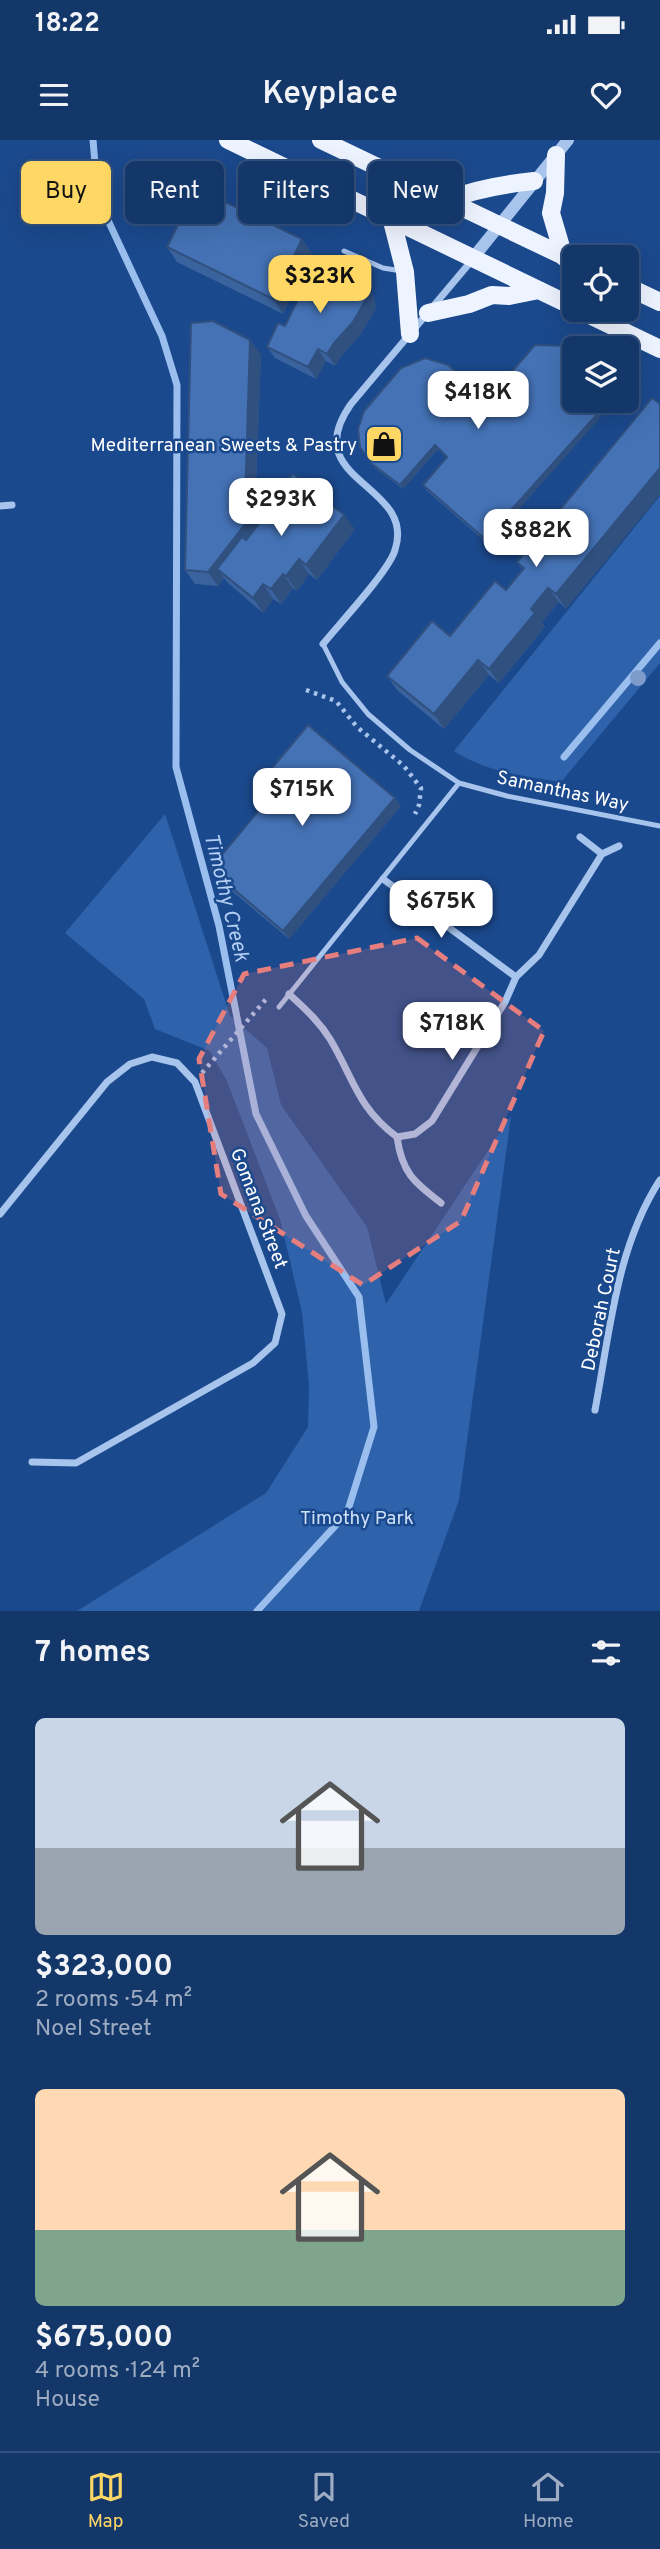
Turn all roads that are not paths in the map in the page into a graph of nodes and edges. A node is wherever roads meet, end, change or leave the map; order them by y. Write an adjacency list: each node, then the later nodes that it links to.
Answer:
1 (228, 140): 9 (main road)
2 (321, 140): 5 (main road)
3 (568, 140): 4 (street)
4 (556, 155): 6 (street); 13 (main road)
5 (368, 162)
6 (534, 181): 7 (main road); 12 (street)
7 (463, 194)
8 (463, 207): 12 (main road)
9 (368, 208)
10 (393, 224): 17 (main road)
11 (401, 224): 16 (main road)
12 (499, 225): 15 (main road); 16 (street)
13 (564, 245)
14 (344, 251): 17 (lane)
15 (562, 256)
16 (473, 258): 18 (main road); 22 (street)
17 (405, 272): 24 (main road)
18 (539, 290): 20 (main road); 22 (main road)
19 (639, 292): 21 (main road)
20 (562, 301)
21 (660, 302)
22 (428, 313): 24 (street)
23 (604, 322): 25 (main road)
24 (410, 334): 28 (street)
25 (660, 349)
26 (12, 505): 27 (street)
27 (0, 506)
28 (323, 644): 29 (lane, Samanthas Way)
29 (459, 783): 30 (lane, Samanthas Way); 34 (lane)
30 (660, 826)
31 (580, 836): 33 (street)
32 (619, 846): 33 (street)
33 (602, 854): 35 (street)
34 (383, 879): 35 (street); 36 (lane)
35 (516, 977): 38 (street)
36 (289, 994): 37 (lane); 38 (street)
37 (279, 1006)
38 (397, 1137): 40 (street)
39 (660, 1180): 42 (street, Deborah Court)
40 (441, 1203)
41 (0, 1214): 43 (street, Gomana Street)
42 (595, 1410)
43 (32, 1462)

